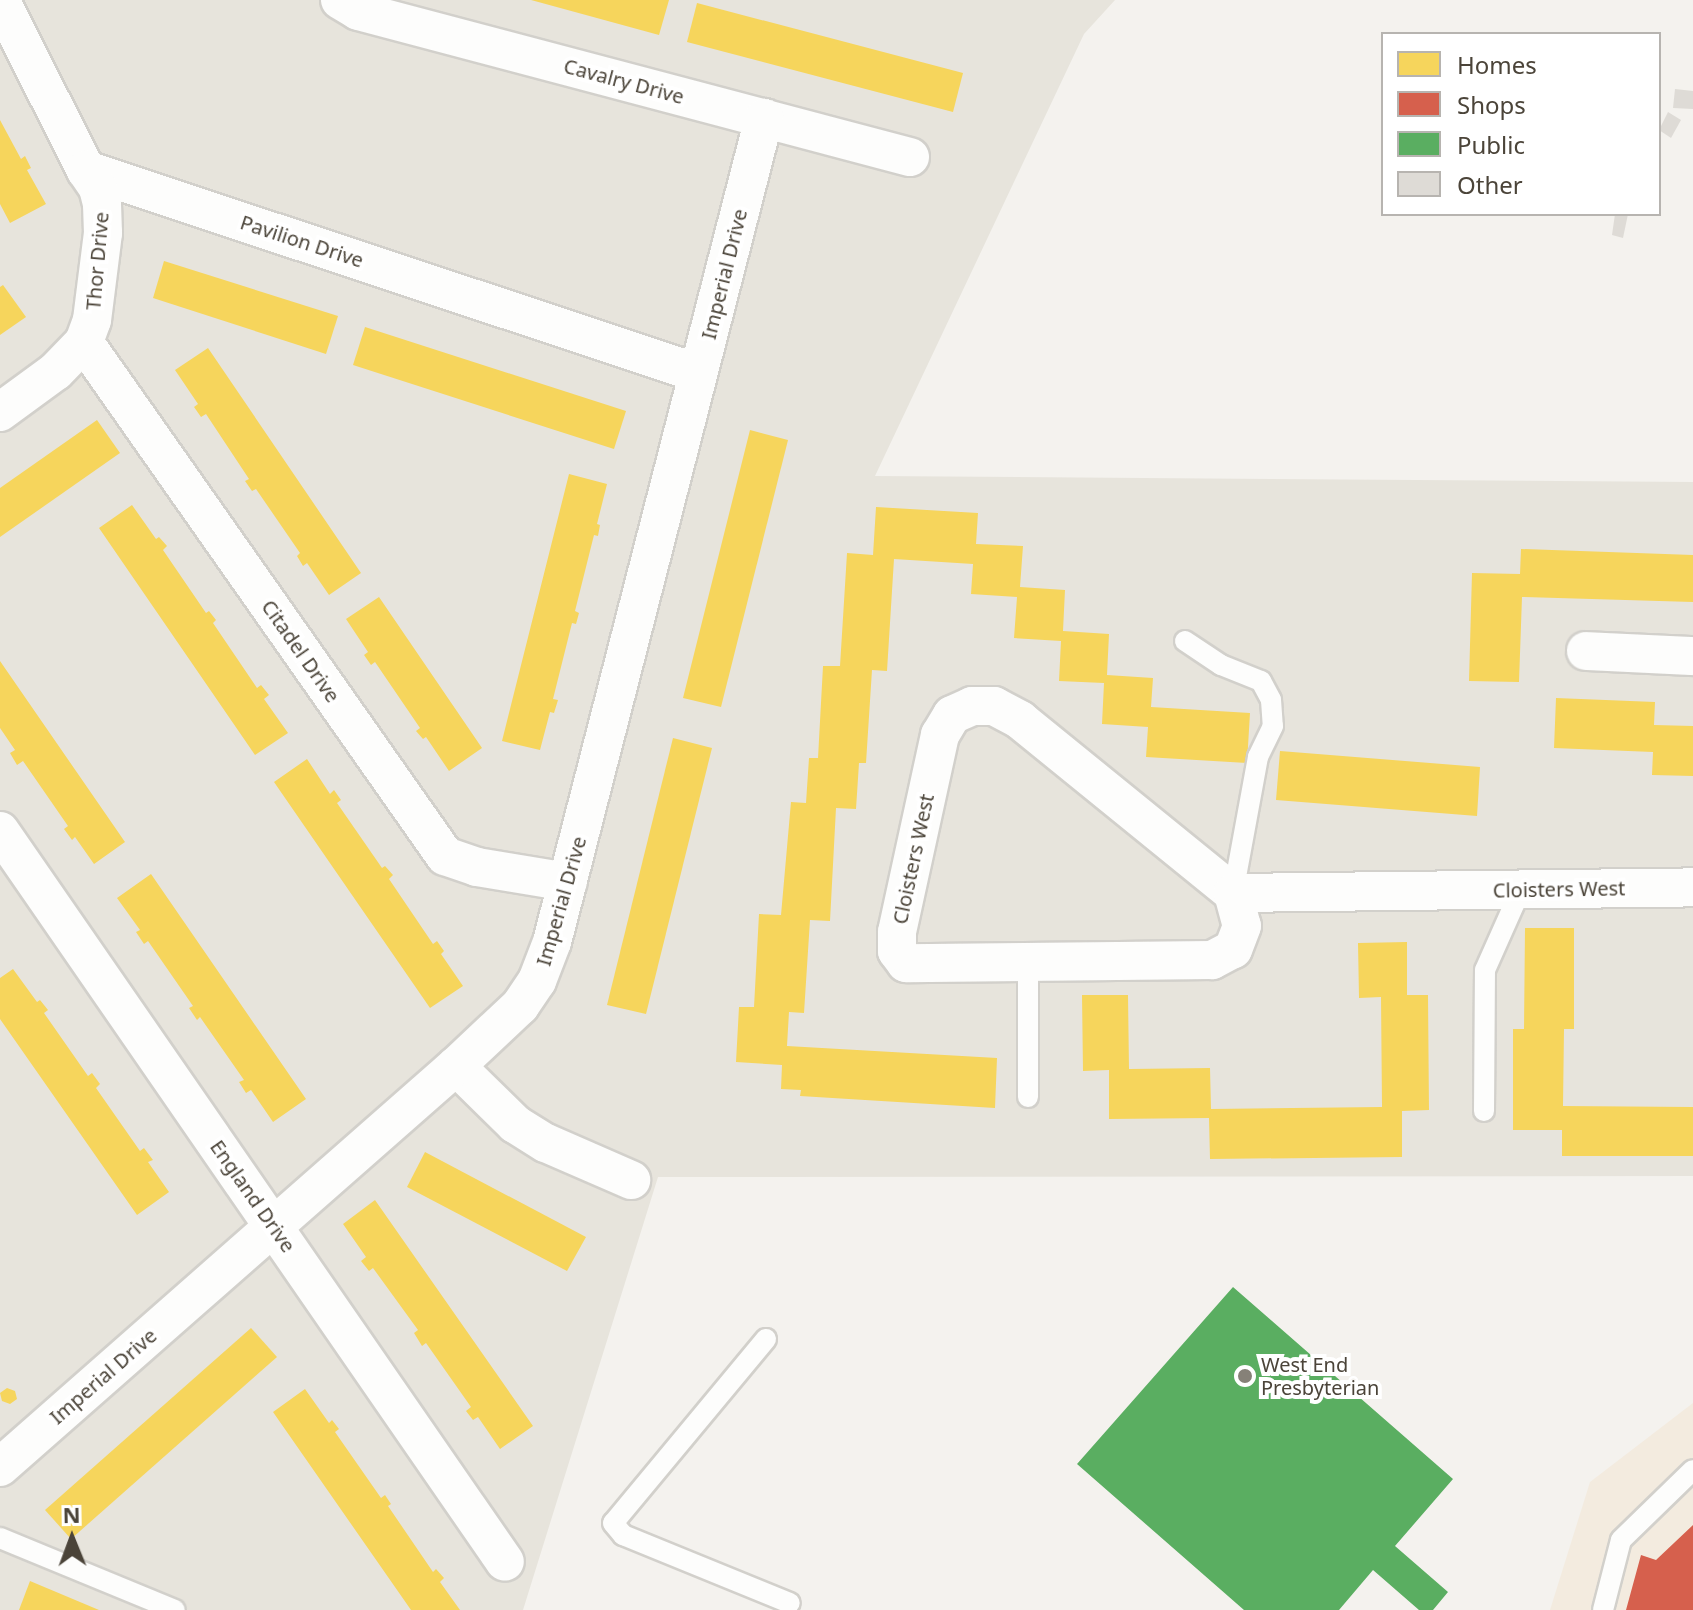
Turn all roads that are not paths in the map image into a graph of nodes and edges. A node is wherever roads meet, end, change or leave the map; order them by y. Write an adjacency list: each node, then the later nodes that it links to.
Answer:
1 (0, 0): 5 (street)
2 (340, 0): 3 (street, Cavalry Drive)
3 (764, 118): 4 (street, Cavalry Drive); 7 (street, Imperial Drive)
4 (910, 157)
5 (86, 170): 6 (street, Thor Drive); 7 (street, Pavilion Drive)
6 (84, 342): 8 (street, Thor Drive); 13 (street, Citadel Drive)
7 (698, 373): 13 (street, Imperial Drive)
8 (0, 412)
9 (1185, 641): 16 (lane)
10 (1586, 651): 11 (street)
11 (1693, 656)
12 (0, 831): 22 (street, England Drive)
13 (568, 882): 18 (street, Imperial Drive)
14 (1693, 887): 15 (street, Cloisters West)
15 (1521, 889): 16 (street, Cloisters West); 20 (lane)
16 (1233, 893): 17 (street, Cloisters West); 17 (street, Cloisters West)
17 (1028, 962): 19 (lane)
18 (456, 1066): 21 (street); 22 (street, Imperial Drive)
19 (1028, 1097)
20 (1484, 1111)
21 (631, 1180)
22 (274, 1226): 24 (street, Imperial Drive); 27 (street, England Drive)
23 (766, 1339): 28 (lane)
24 (0, 1467)
25 (1693, 1470): 30 (lane)
26 (0, 1538): 29 (lane)
27 (505, 1562)
28 (790, 1603)
29 (175, 1610)
30 (1603, 1610)

